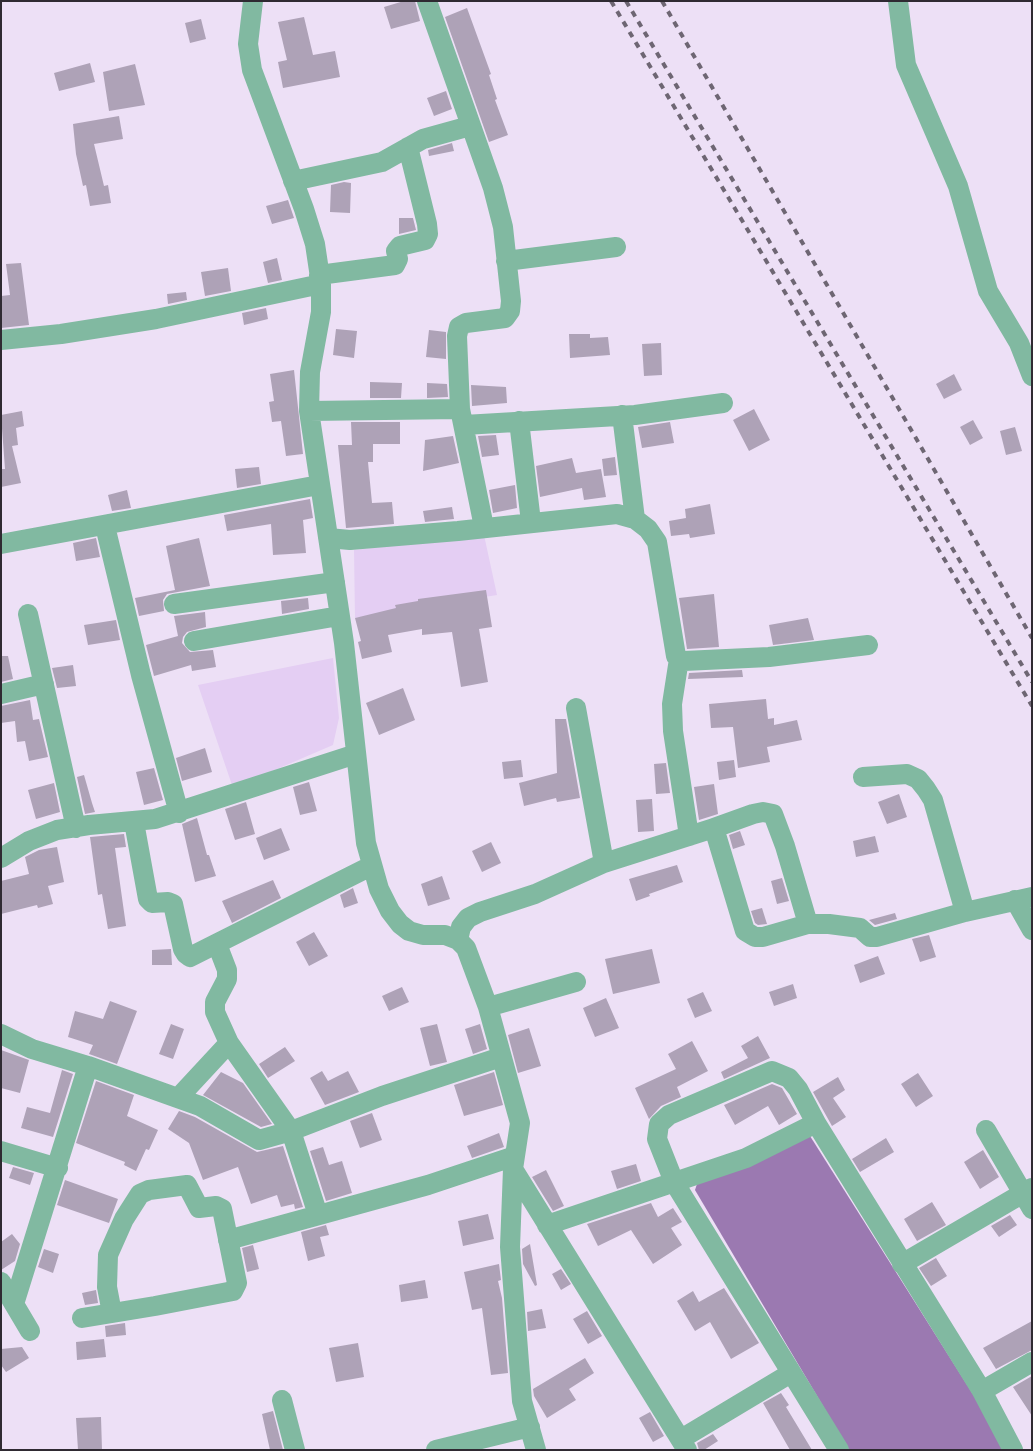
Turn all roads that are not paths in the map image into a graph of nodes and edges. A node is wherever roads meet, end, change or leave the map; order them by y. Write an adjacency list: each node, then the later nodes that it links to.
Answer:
1 (253, 1): 6 (street)
2 (427, 1): 4 (street)
3 (898, 1): 11 (street)
4 (470, 126): 5 (street); 8 (street)
5 (408, 147): 6 (street); 9 (street)
6 (293, 182): 9 (street)
7 (616, 247): 8 (street)
8 (506, 261): 15 (street)
9 (320, 279): 10 (street); 13 (street)
10 (1, 340)
11 (1032, 376)
12 (723, 403): 14 (street)
13 (309, 411): 15 (street); 17 (street)
14 (622, 415): 16 (street); 18 (street)
15 (462, 417): 16 (street); 21 (street)
16 (519, 422): 19 (street)
17 (319, 485): 20 (street); 22 (street)
18 (635, 519): 19 (street); 30 (street)
19 (531, 522): 21 (street)
20 (105, 526): 23 (street); 36 (street)
21 (484, 527): 22 (street)
22 (328, 538): 24 (street)
23 (1, 544)
24 (335, 582): 25 (street); 27 (street)
25 (174, 604)
26 (28, 614): 31 (street)
27 (339, 616): 28 (street); 34 (street)
28 (194, 641)
29 (868, 645): 30 (street)
30 (679, 659): 40 (street)
31 (44, 684): 32 (street); 38 (street)
32 (1, 694)
33 (576, 708): 42 (street)
34 (356, 754): 36 (street); 43 (street)
35 (863, 777): 45 (street)
36 (178, 813): 37 (street)
37 (134, 822): 38 (street); 49 (street)
38 (76, 828): 41 (street)
39 (714, 828): 40 (street); 46 (street); 46 (street)
40 (689, 836): 42 (street)
41 (1, 858)
42 (604, 863): 48 (street)
43 (371, 866): 48 (street); 49 (street)
44 (1024, 899): 45 (street); 47 (street)
45 (965, 912): 46 (street)
46 (808, 924)
47 (1032, 930)
48 (458, 940): 51 (street)
49 (217, 944): 53 (street)
50 (576, 982): 51 (street)
51 (488, 1007): 54 (street)
52 (1, 1034): 55 (street)
53 (229, 1043): 56 (street); 59 (street)
54 (501, 1057): 59 (street); 61 (street)
55 (88, 1066): 56 (street); 62 (street)
56 (178, 1098): 59 (street)
57 (816, 1123): 63 (street); 63 (street); 68 (street)
58 (986, 1130): 64 (street)
59 (291, 1131): 65 (street)
60 (1, 1151): 62 (street)
61 (514, 1162): 65 (street); 66 (street); 78 (street)
62 (58, 1168): 70 (street)
63 (674, 1182): 66 (street); 75 (street)
64 (1029, 1197): 68 (street)
65 (318, 1215): 67 (street)
66 (547, 1225): 79 (street)
67 (228, 1240): 71 (street); 71 (street)
68 (902, 1264): 76 (street)
69 (1, 1282): 70 (street)
70 (14, 1304): 73 (street)
71 (112, 1313): 72 (street)
72 (82, 1318)
73 (30, 1331)
74 (1032, 1362): 76 (street)
75 (791, 1372): 79 (street); 83 (street)
76 (982, 1391): 84 (street)
77 (282, 1400): 80 (street)
78 (530, 1427): 81 (street); 82 (street)
79 (684, 1444)
80 (295, 1450)
81 (436, 1450)
82 (536, 1450)
83 (839, 1450)
84 (1013, 1450)

